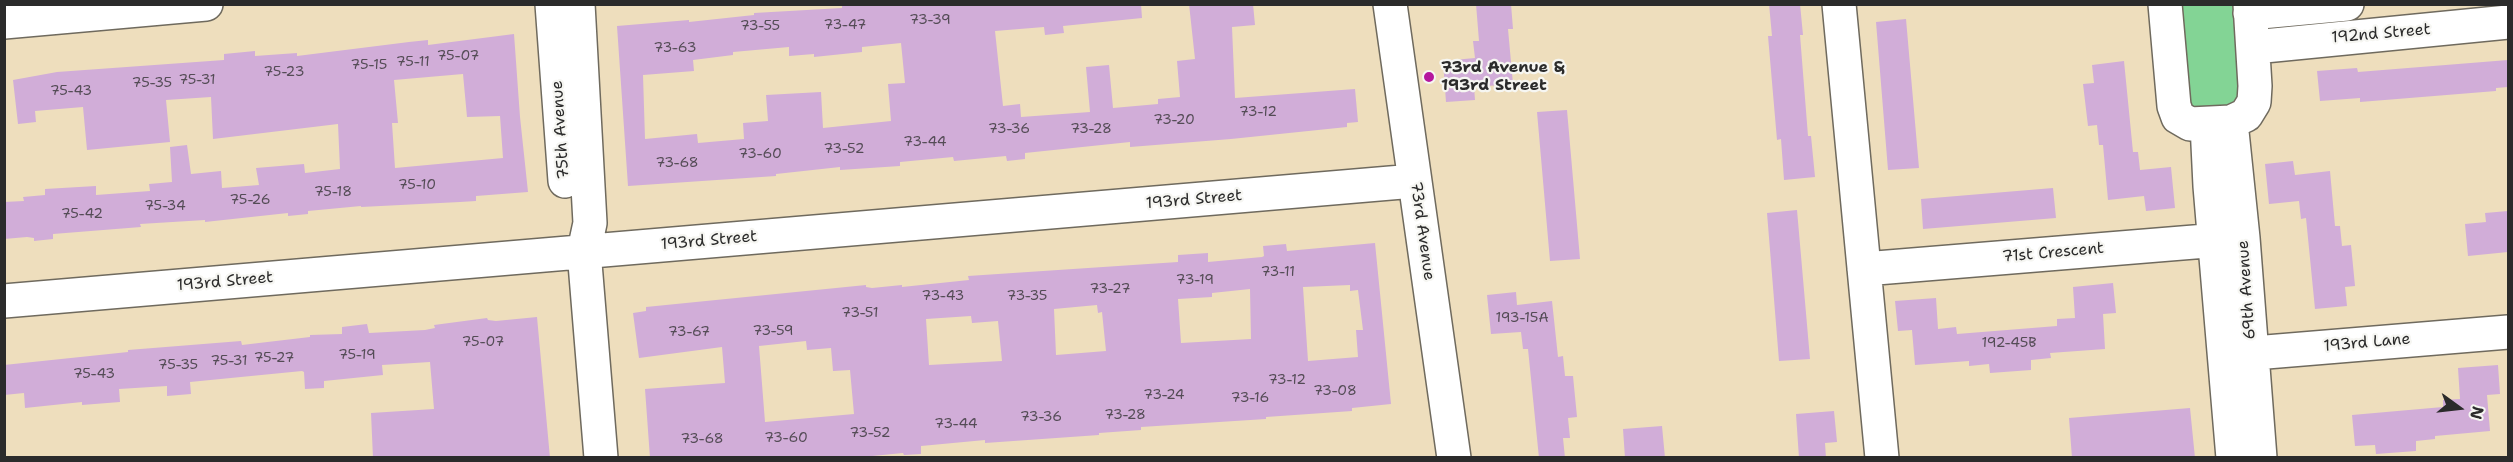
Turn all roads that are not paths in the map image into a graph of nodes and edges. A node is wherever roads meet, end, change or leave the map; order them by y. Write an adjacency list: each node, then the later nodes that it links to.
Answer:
1 (206, 4): 9 (street)
2 (552, 4): 15 (street, 75th Avenue)
3 (578, 4): 15 (street, 75th Avenue)
4 (1390, 4): 13 (street, 73rd Avenue)
5 (1839, 4): 16 (street)
6 (2165, 4): 12 (street)
7 (2347, 4): 8 (street, 192nd Street)
8 (2250, 9): 11 (street)
9 (4, 22)
10 (2508, 22): 11 (street, 192nd Street)
11 (2254, 47): 12 (street)
12 (2219, 123): 14 (street, 69th Avenue)
13 (1414, 181): 15 (street, 193rd Street); 21 (street, 73rd Avenue)
14 (2229, 239): 16 (street, 71st Crescent); 19 (street, 69th Avenue)
15 (584, 251): 17 (street, 193rd Street); 20 (street, 75th Avenue)
16 (1864, 269): 22 (street)
17 (4, 301)
18 (2508, 332): 19 (street, 193rd Lane)
19 (2238, 354): 23 (street, 69th Avenue); 24 (street, 69th Avenue)
20 (601, 458)
21 (1454, 458)
22 (1882, 458)
23 (2233, 458)
24 (2260, 458)

